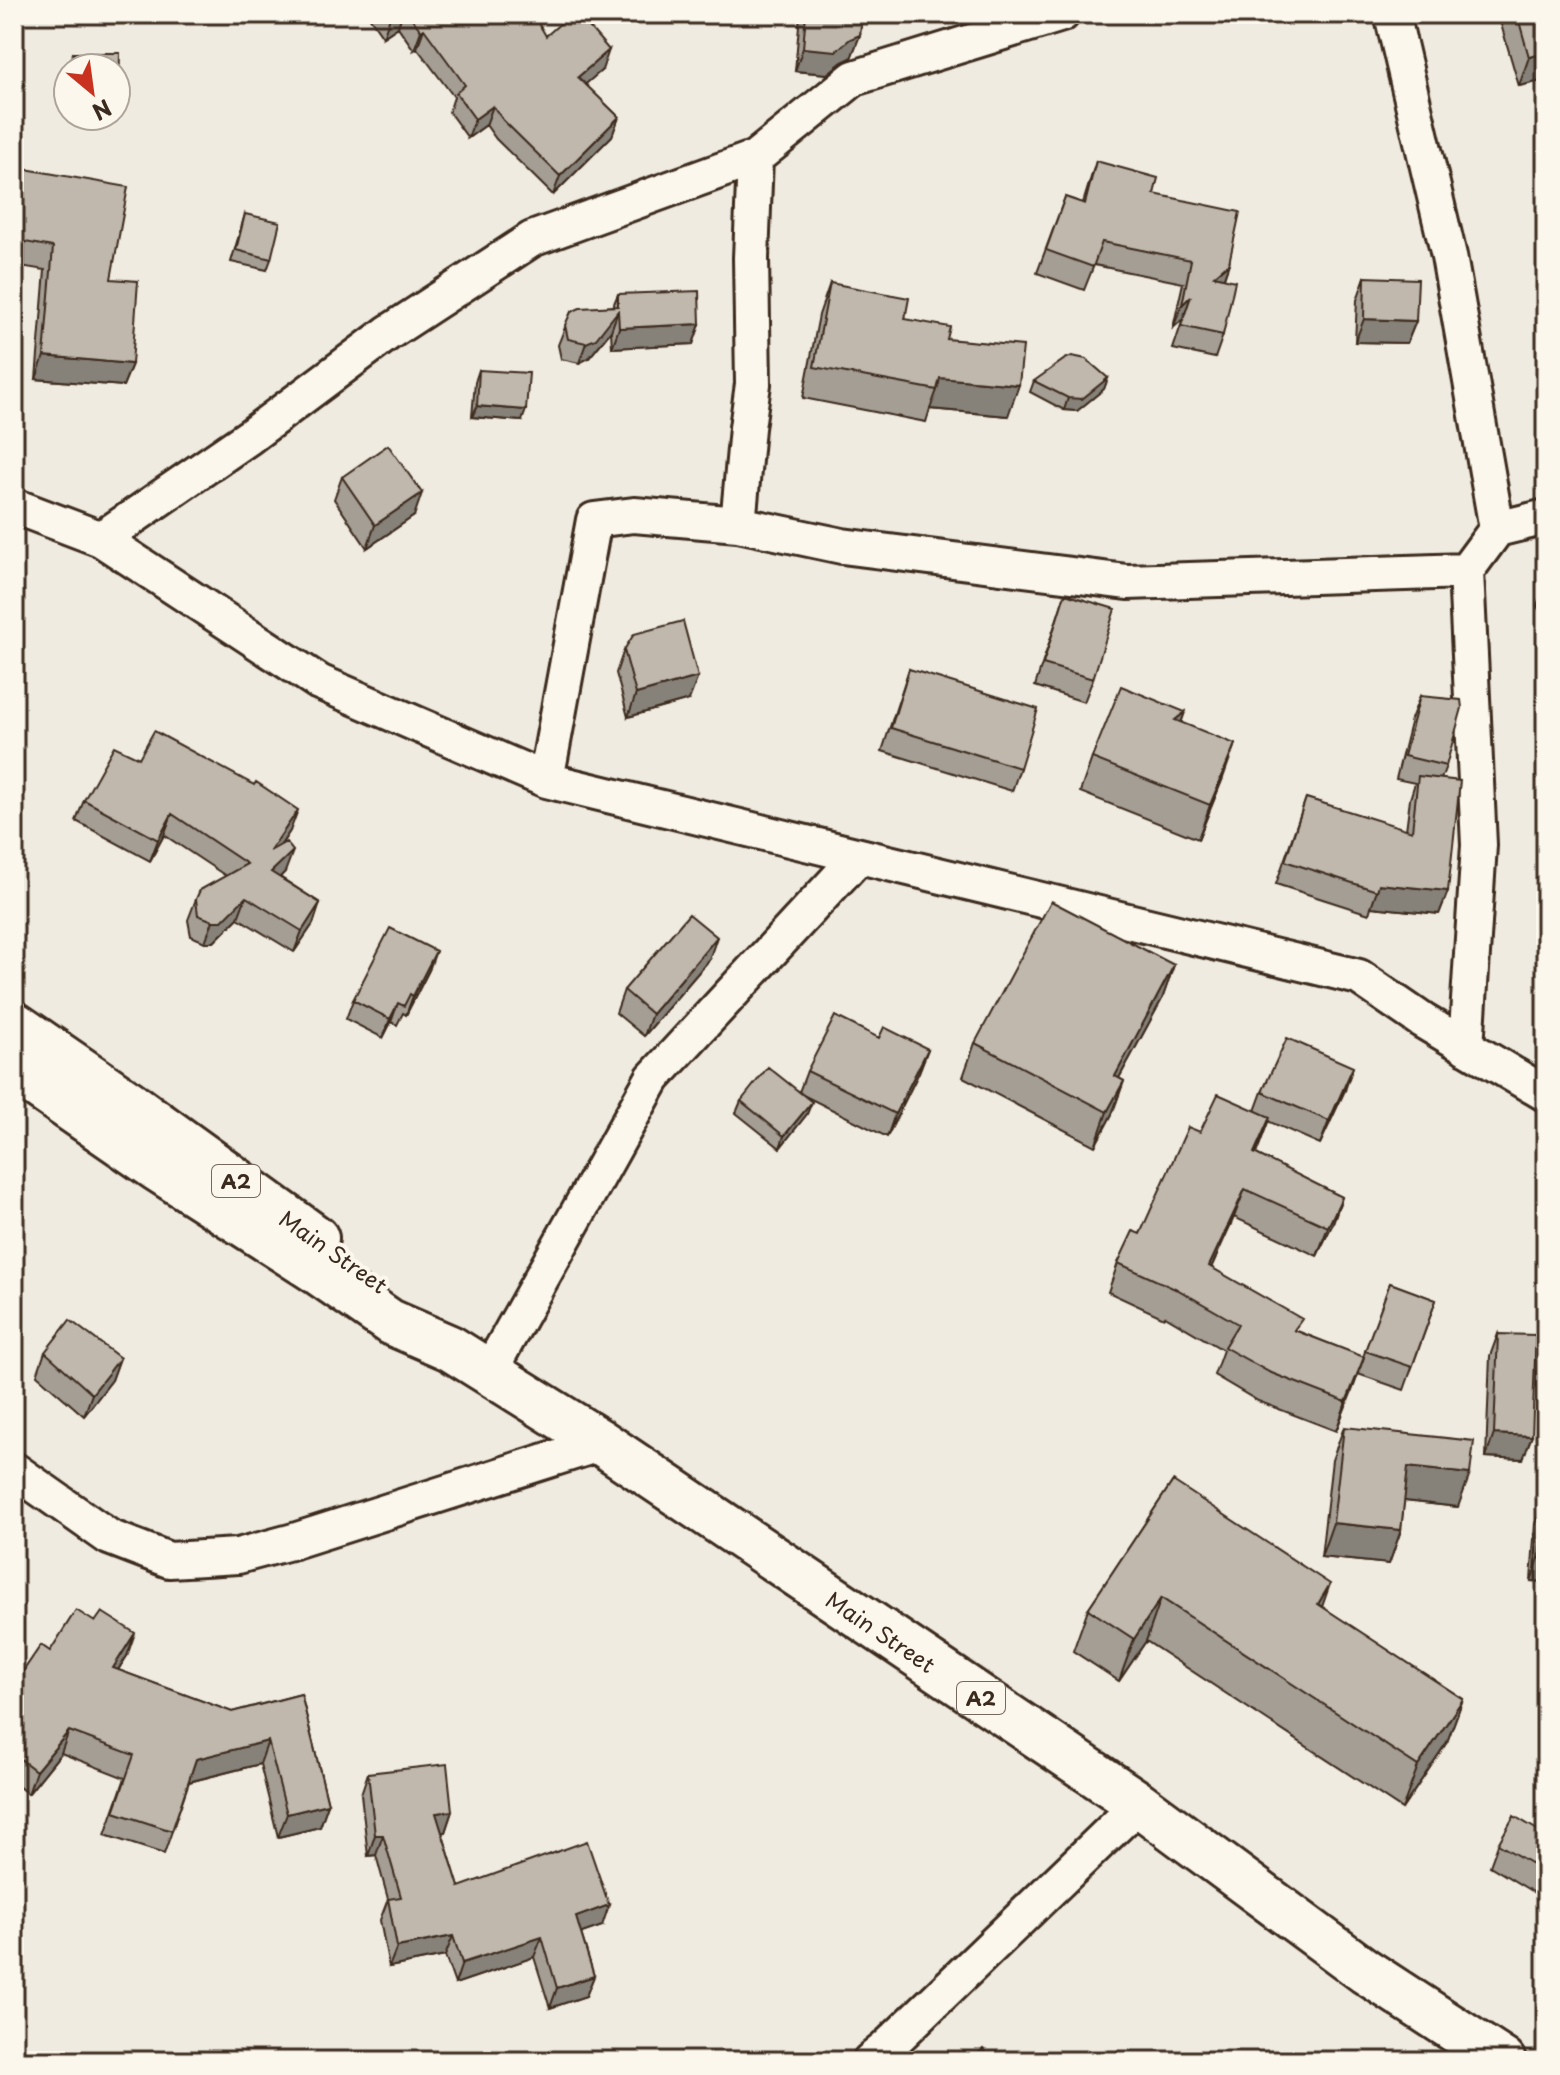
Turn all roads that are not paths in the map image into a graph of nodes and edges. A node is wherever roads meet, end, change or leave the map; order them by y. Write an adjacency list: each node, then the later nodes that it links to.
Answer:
1 (1062, 14): 3 (street)
2 (1392, 14): 7 (street)
3 (755, 158): 6 (street); 8 (street)
4 (14, 506): 8 (street)
5 (1546, 517): 7 (street)
6 (738, 524): 9 (street); 10 (street)
7 (1497, 529): 9 (street)
8 (101, 539): 10 (street)
9 (1466, 571): 13 (street)
10 (546, 780): 11 (street)
11 (859, 856): 13 (street); 17 (street)
12 (14, 1024): 16 (highway, Main Street / A2)
13 (1466, 1047): 15 (street)
14 (14, 1070): 16 (highway, Main Street / A2)
15 (1546, 1094)
16 (450, 1348): 17 (highway, Main Street / A2)
17 (489, 1372): 18 (highway, Main Street / A2)
18 (602, 1443): 19 (street); 20 (highway, Main Street / A2)
19 (14, 1470)
20 (1139, 1804): 21 (street); 22 (highway, Main Street / A2)
21 (870, 2061)
22 (1503, 2061)

